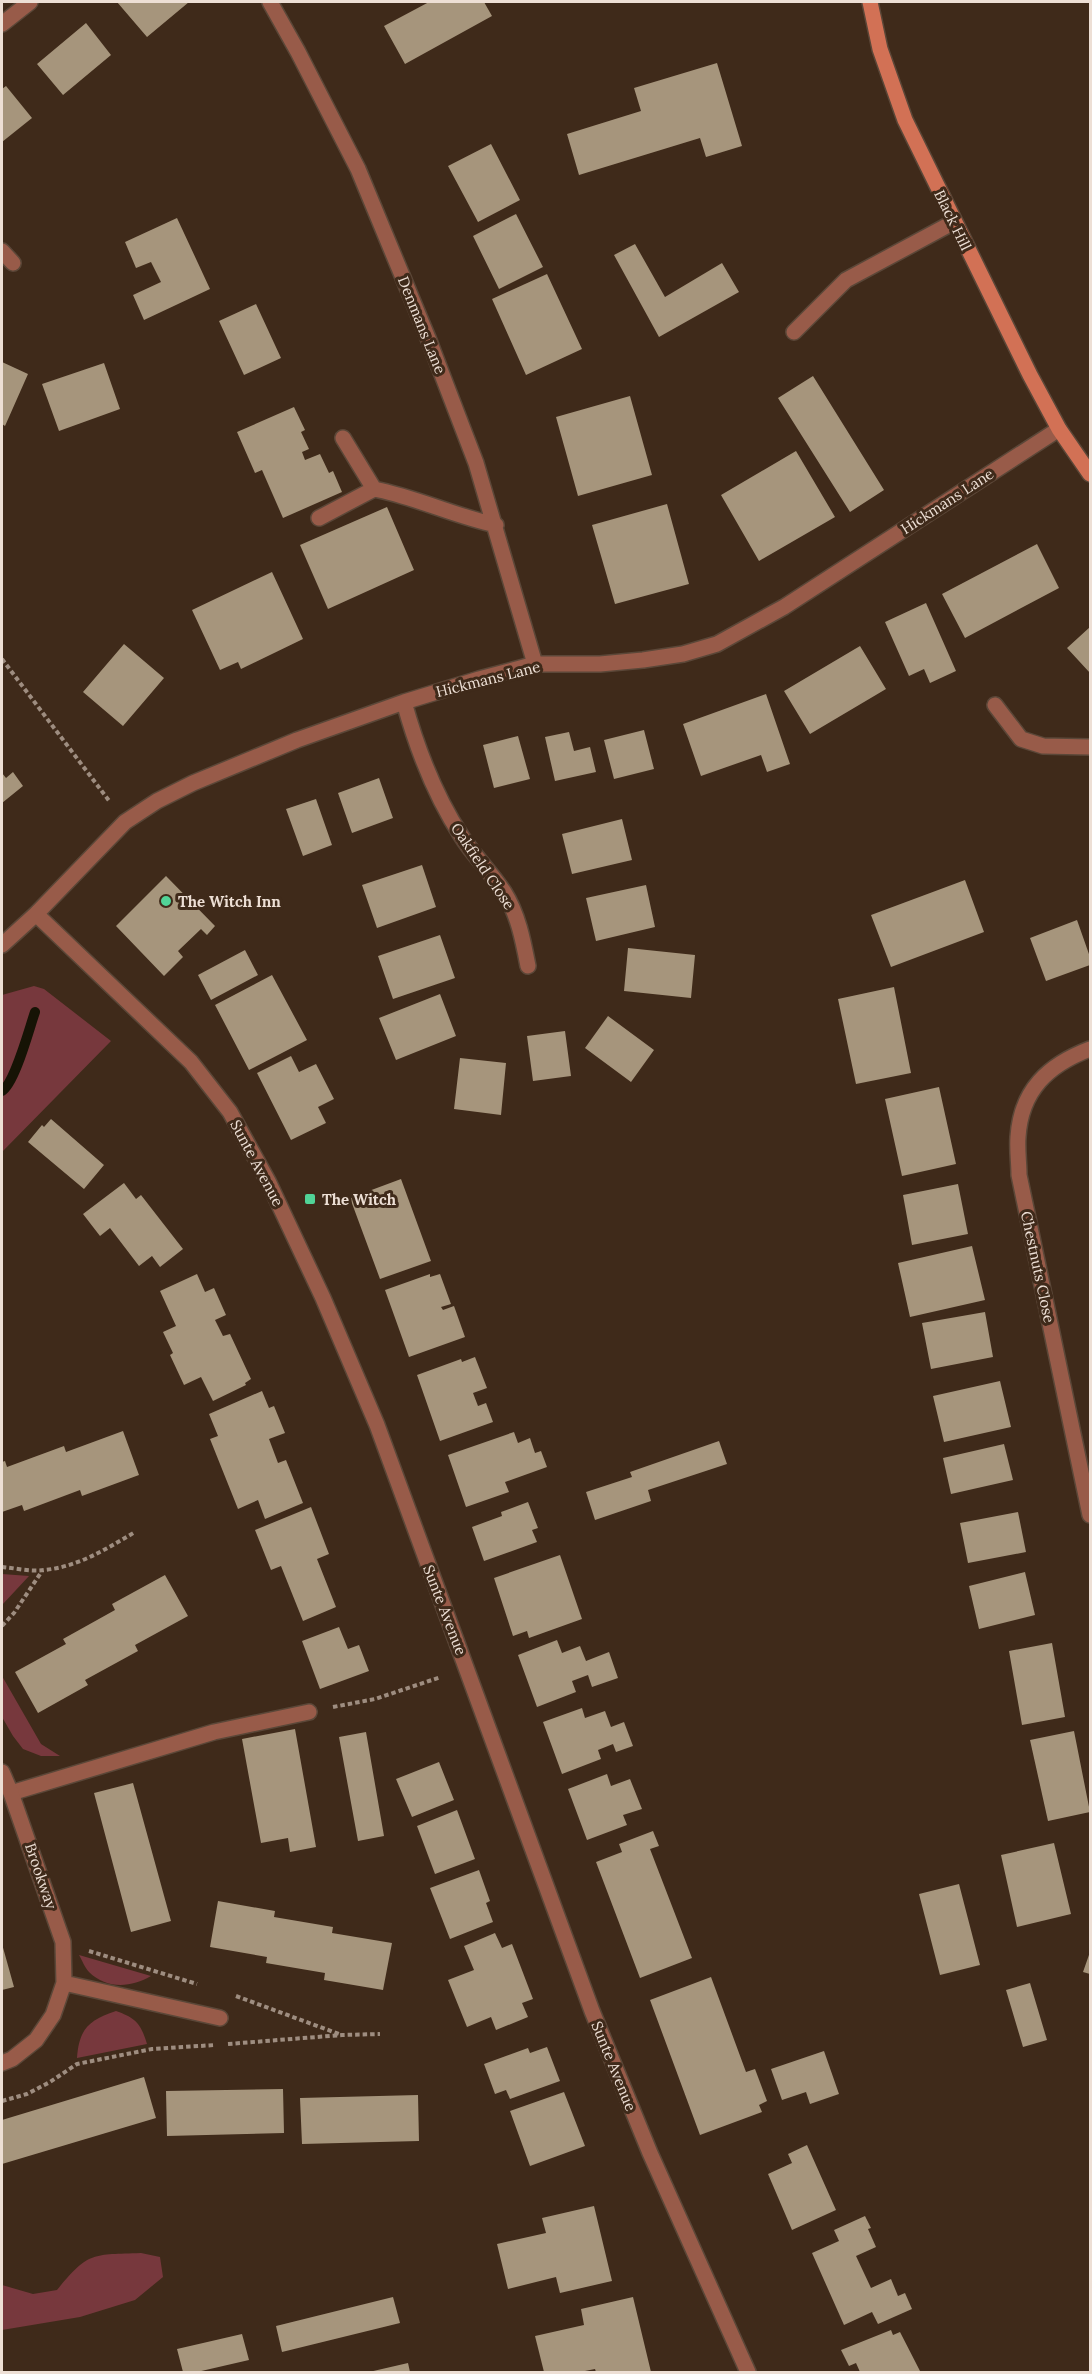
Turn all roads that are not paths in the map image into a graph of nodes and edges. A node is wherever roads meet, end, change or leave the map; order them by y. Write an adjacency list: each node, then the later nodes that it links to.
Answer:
1 (30, 2): 4 (street)
2 (270, 2): 14 (street, Denmans Lane)
3 (870, 2): 5 (main road, Black Hill)
4 (2, 24)
5 (954, 222): 8 (street); 9 (main road, Black Hill)
6 (2, 250): 7 (street)
7 (13, 263)
8 (794, 332)
9 (1059, 429): 11 (main road, Black Hill); 15 (street, Hickmans Lane)
10 (343, 438): 12 (street)
11 (1090, 474)
12 (374, 489): 13 (street); 14 (street)
13 (319, 518)
14 (496, 525): 15 (street, Denmans Lane)
15 (536, 664): 16 (street, Hickmans Lane)
16 (404, 702): 19 (street, Hickmans Lane); 21 (street, Oakfield Close)
17 (995, 705): 18 (street)
18 (1090, 747)
19 (36, 914): 20 (street, Hickmans Lane); 30 (street, Sunte Avenue)
20 (2, 945)
21 (528, 966)
22 (1090, 1049): 23 (street, Chestnuts Close)
23 (1090, 1515)
24 (309, 1712): 26 (street)
25 (2, 1772): 26 (street, Brookway)
26 (11, 1792): 27 (street, Brookway)
27 (64, 1983): 28 (street); 29 (street, Brookway)
28 (220, 2018)
29 (2, 2063)
30 (748, 2373)

